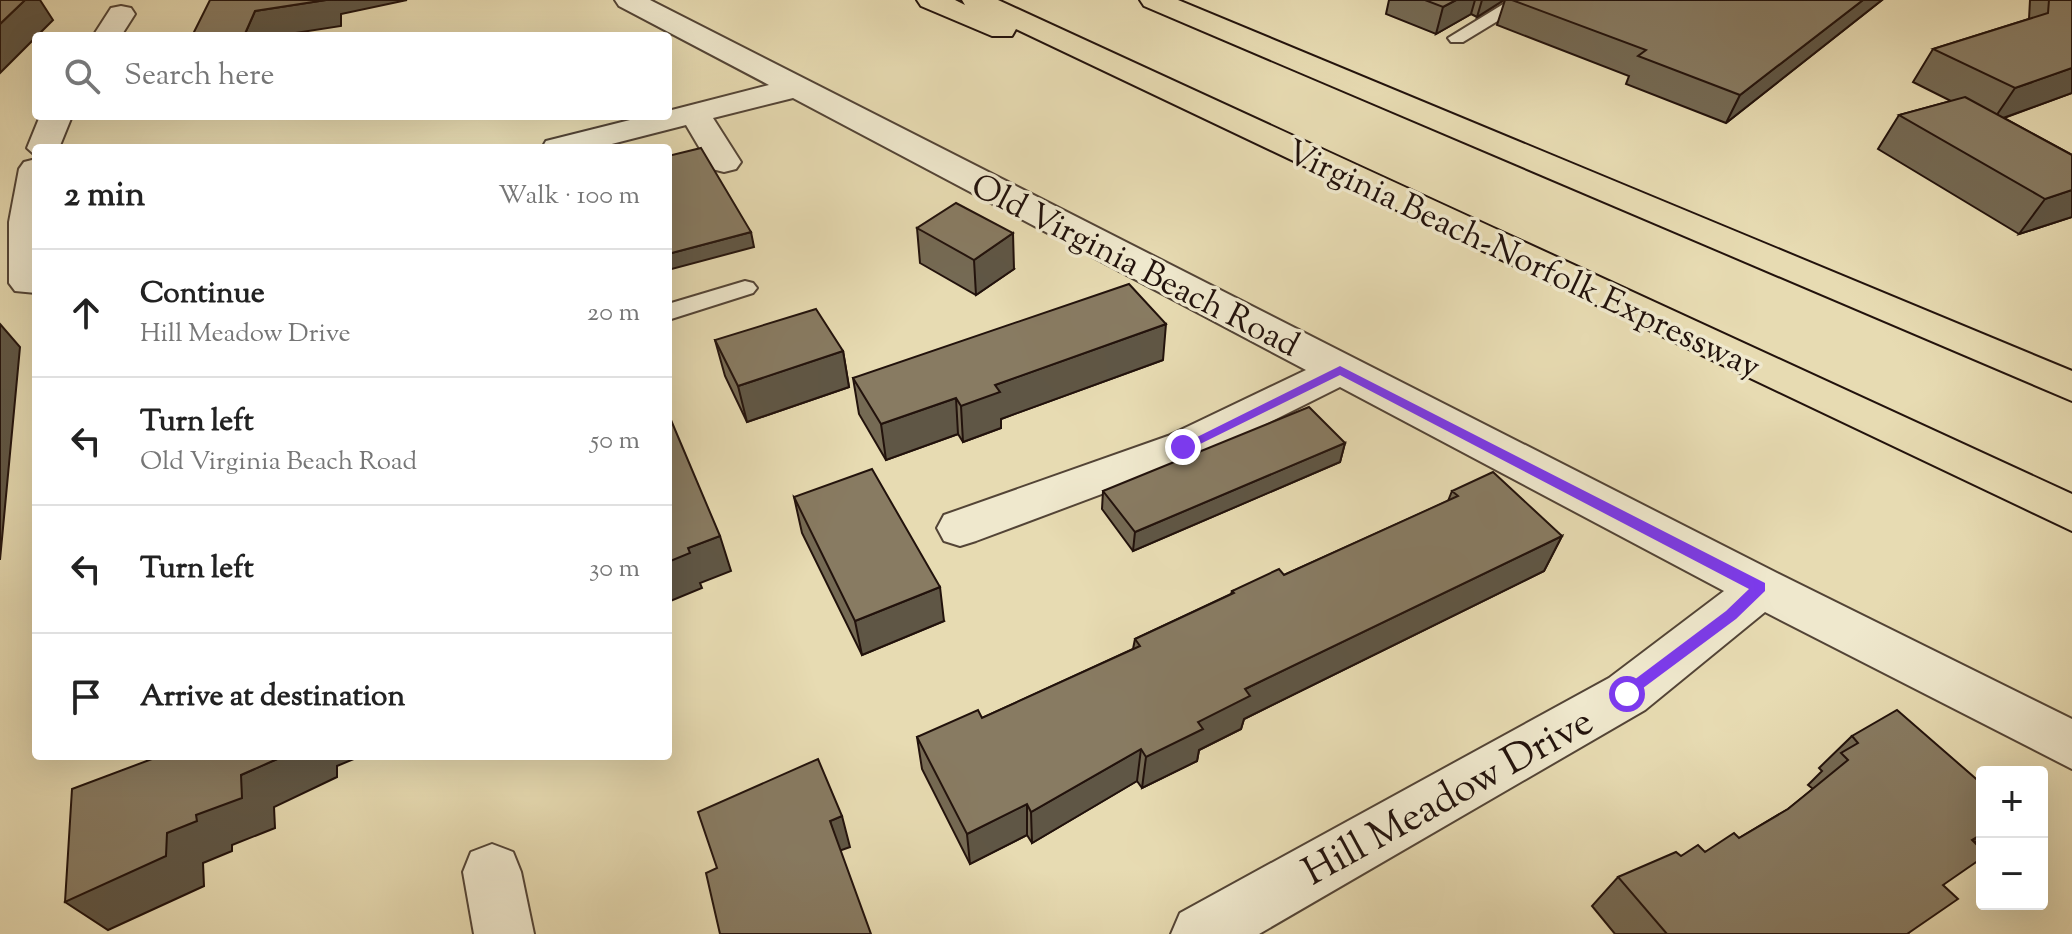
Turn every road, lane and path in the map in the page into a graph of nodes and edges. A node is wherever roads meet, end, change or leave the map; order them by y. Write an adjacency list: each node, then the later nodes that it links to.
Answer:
1 (629, 0): 8 (street, Old Virginia Beach Road)
2 (931, 0): 15 (highway)
3 (976, 0): 15 (highway, Virginia Beach-Norfolk Expressway)
4 (1154, 0): 18 (highway)
5 (1227, 0): 18 (highway)
6 (1523, 0): 7 (lane)
7 (1457, 38)
8 (794, 88): 9 (street); 22 (street, Old Virginia Beach Road)
9 (694, 113): 10 (street); 16 (street)
10 (672, 119)
11 (54, 120): 13 (street)
12 (667, 120): 14 (street)
13 (45, 144)
14 (574, 144)
15 (1300, 154): 24 (highway, Virginia Beach-Norfolk Expressway)
16 (724, 162)
17 (32, 193): 19 (street)
18 (1715, 235): 23 (highway)
19 (21, 285)
20 (745, 288): 21 (lane)
21 (672, 311)
22 (1340, 370): 25 (street); 26 (street, Old Virginia Beach Road)
23 (2072, 387)
24 (2072, 514)
25 (960, 528)
26 (1760, 587): 27 (street, Old Virginia Beach Road); 30 (street, Hill Meadow Drive)
27 (2072, 745)
28 (492, 872): 29 (street)
29 (504, 934)
30 (1201, 934)

